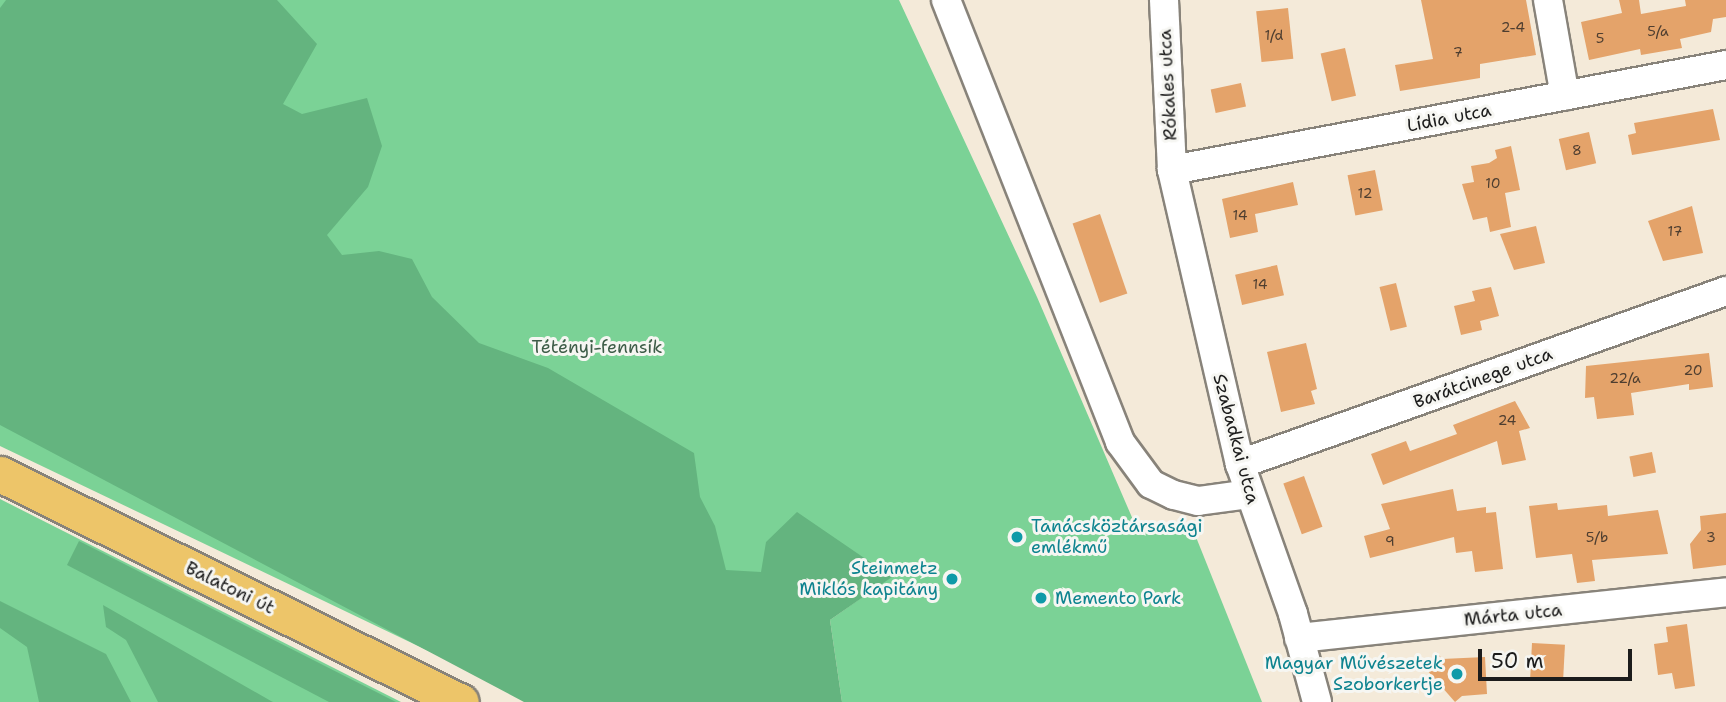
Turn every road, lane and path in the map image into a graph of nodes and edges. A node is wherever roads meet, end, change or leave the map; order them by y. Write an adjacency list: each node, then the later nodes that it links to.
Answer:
1 (946, 0): 10 (street)
2 (1164, 0): 6 (street, Rókales utca)
3 (1548, 0): 5 (street)
4 (1726, 65): 5 (street, Lídia utca)
5 (1565, 96): 6 (street, Lídia utca)
6 (1172, 170): 8 (street, Szabadkai utca)
7 (1726, 291): 8 (street, Barátcinege utca)
8 (1240, 464): 10 (street, Szabadkai utca)
9 (0, 474): 13 (main road, Balatoni út)
10 (1249, 495): 12 (street, Szabadkai utca)
11 (1726, 592): 12 (street, Márta utca)
12 (1300, 638): 14 (street, Szabadkai utca)
13 (461, 702)
14 (1317, 702)

